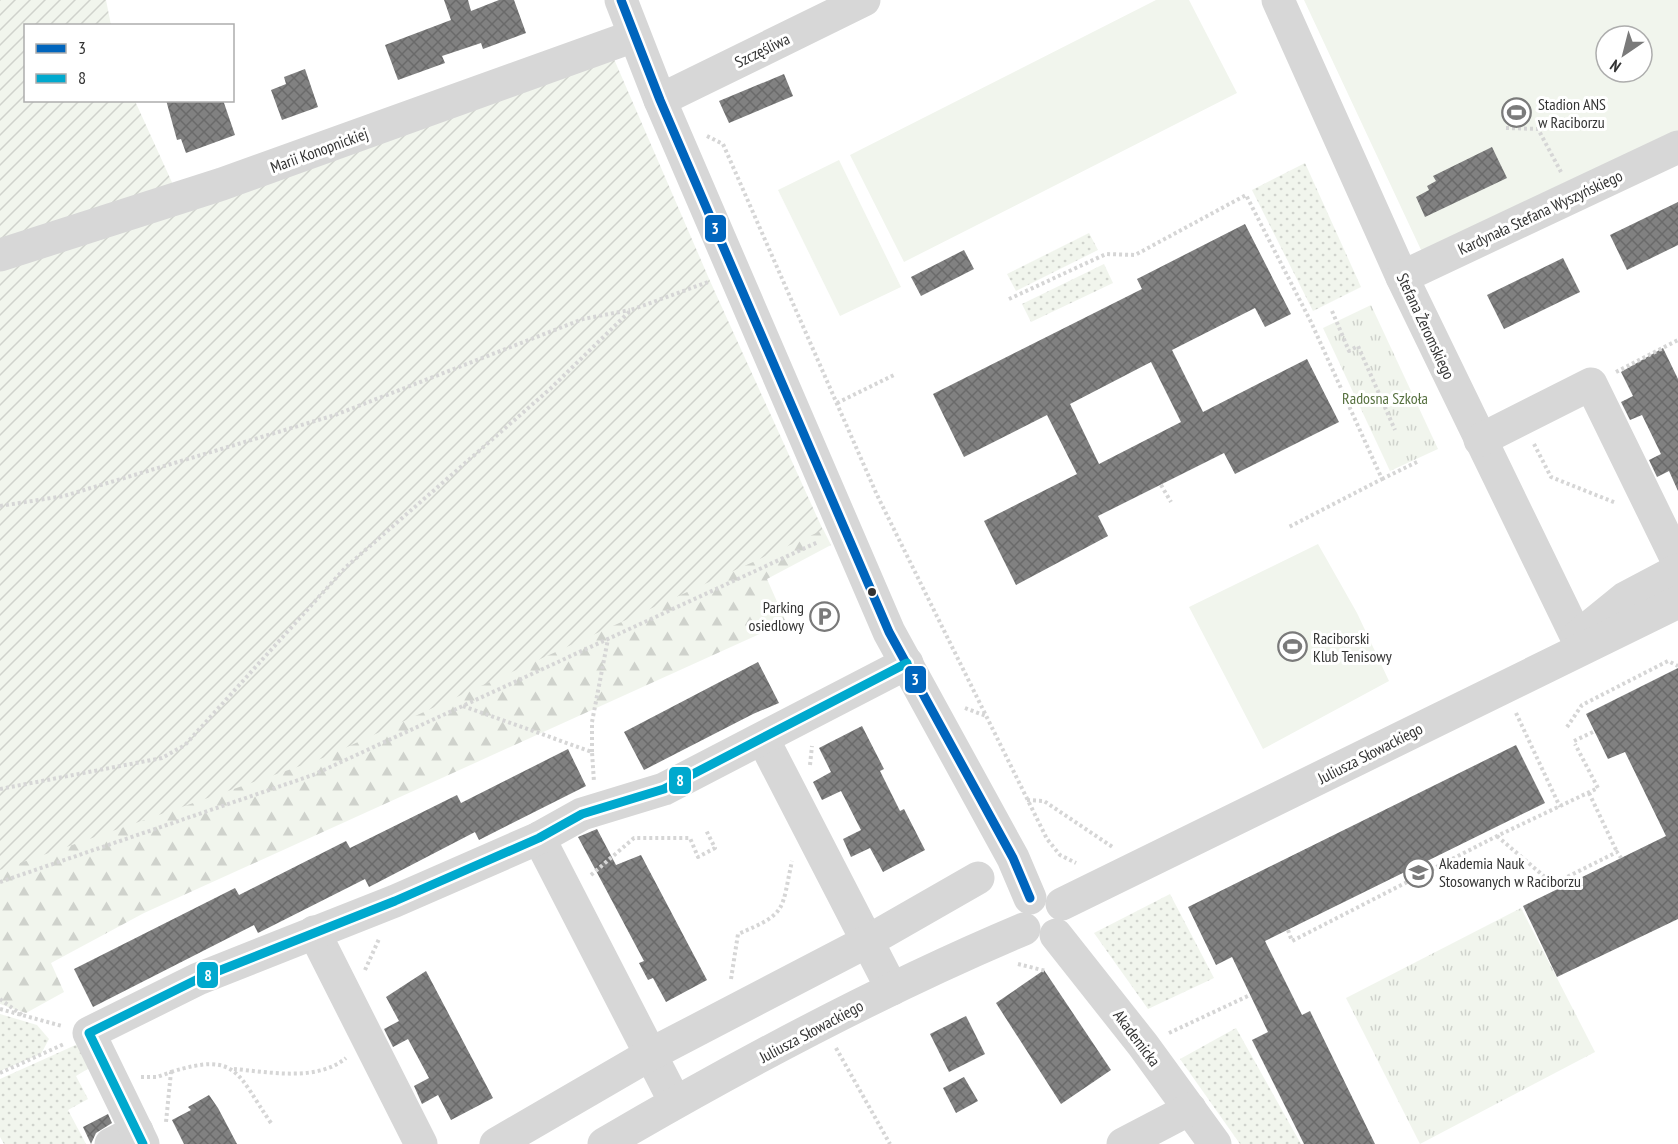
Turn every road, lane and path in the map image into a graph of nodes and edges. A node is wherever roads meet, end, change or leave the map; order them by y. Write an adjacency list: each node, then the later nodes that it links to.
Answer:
1 (621, 0): 4 (street)
2 (864, 0): 5 (street, Szczęśliwa)
3 (1278, 0): 12 (street, Stefana Żeromskiego)
4 (634, 36): 5 (street); 10 (street, Marii Konopnickiej)
5 (660, 100): 11 (street)
6 (1506, 128): 9 (path)
7 (699, 132): 19 (path)
8 (1678, 147): 9 (street, Kardynała Stefana Wyszyńskiego)
9 (1574, 197): 12 (street, Kardynała Stefana Wyszyńskiego)
10 (0, 255)
11 (734, 272): 14 (path); 30 (street)
12 (1402, 277): 22 (street, Stefana Żeromskiego)
13 (1009, 299): 24 (path)
14 (631, 310): 27 (path); 45 (path)
15 (1332, 311): 21 (path)
16 (1678, 340): 18 (path)
17 (896, 374): 19 (path)
18 (1591, 384): 20 (street); 28 (street)
19 (837, 403): 47 (path)
20 (1522, 419): 22 (street); 28 (path)
21 (1395, 430)
22 (1480, 440): 35 (street, Stefana Żeromskiego)
23 (1419, 461): 24 (path)
24 (1382, 479): 29 (path)
25 (1161, 484): 26 (path)
26 (1172, 502)
27 (0, 506)
28 (1656, 519): 31 (street)
29 (1287, 528)
30 (846, 529): 34 (path); 36 (street)
31 (1678, 562)
32 (1678, 570): 35 (street)
33 (1678, 602): 35 (street, Juliusza Słowackiego)
34 (608, 639): 38 (path); 44 (path)
35 (1579, 643): 64 (street, Juliusza Słowackiego)
36 (907, 663): 40 (street); 63 (street)
37 (1678, 666): 41 (path)
38 (463, 706): 44 (path); 60 (path)
39 (1525, 709): 48 (path)
40 (815, 711): 43 (street); 50 (path)
41 (1567, 727)
42 (1595, 731): 46 (path)
43 (763, 739): 49 (street); 50 (street)
44 (592, 752): 49 (path)
45 (0, 789)
46 (1588, 793): 48 (path); 55 (path)
47 (1027, 800): 54 (path); 58 (path)
48 (1560, 807): 52 (path)
49 (597, 809): 53 (street)
50 (802, 812): 67 (street)
51 (706, 830): 62 (path)
52 (1497, 836): 55 (path); 65 (path)
53 (539, 838): 61 (street); 62 (street)
54 (1117, 849)
55 (1617, 852): 57 (path)
56 (793, 854): 75 (path)
57 (1621, 858)
58 (1083, 863)
59 (978, 878): 67 (street)
60 (0, 882)
61 (395, 901): 66 (street); 73 (path)
62 (574, 905): 81 (street)
63 (1027, 913): 64 (street); 70 (street, Juliusza Słowackiego)
64 (1059, 919): 87 (street, Akademicka)
65 (1288, 930)
66 (314, 932): 73 (street); 77 (street)
67 (868, 941): 70 (street); 75 (street)
68 (1012, 965): 69 (path)
69 (1052, 973)
70 (892, 989): 86 (street, Juliusza Słowackiego)
71 (1250, 995): 78 (path)
72 (0, 999): 76 (path)
73 (350, 1004): 79 (street)
74 (0, 1009): 76 (path)
75 (726, 1015): 81 (street)
76 (25, 1017): 77 (path)
77 (89, 1033): 84 (path); 85 (street)
78 (1162, 1036)
79 (368, 1040): 82 (path); 90 (street)
80 (833, 1043): 93 (path)
81 (651, 1054): 86 (street); 91 (street)
82 (234, 1069): 83 (path); 88 (path)
83 (171, 1071): 85 (path); 89 (path)
84 (0, 1073)
85 (108, 1074): 89 (street)
86 (675, 1102): 92 (street, Juliusza Słowackiego)
87 (1190, 1109): 94 (street); 95 (street, Akademicka)
88 (271, 1124)
89 (139, 1137)
90 (421, 1144)
91 (496, 1144)
92 (604, 1144)
93 (890, 1144)
94 (1123, 1144)
95 (1215, 1144)

